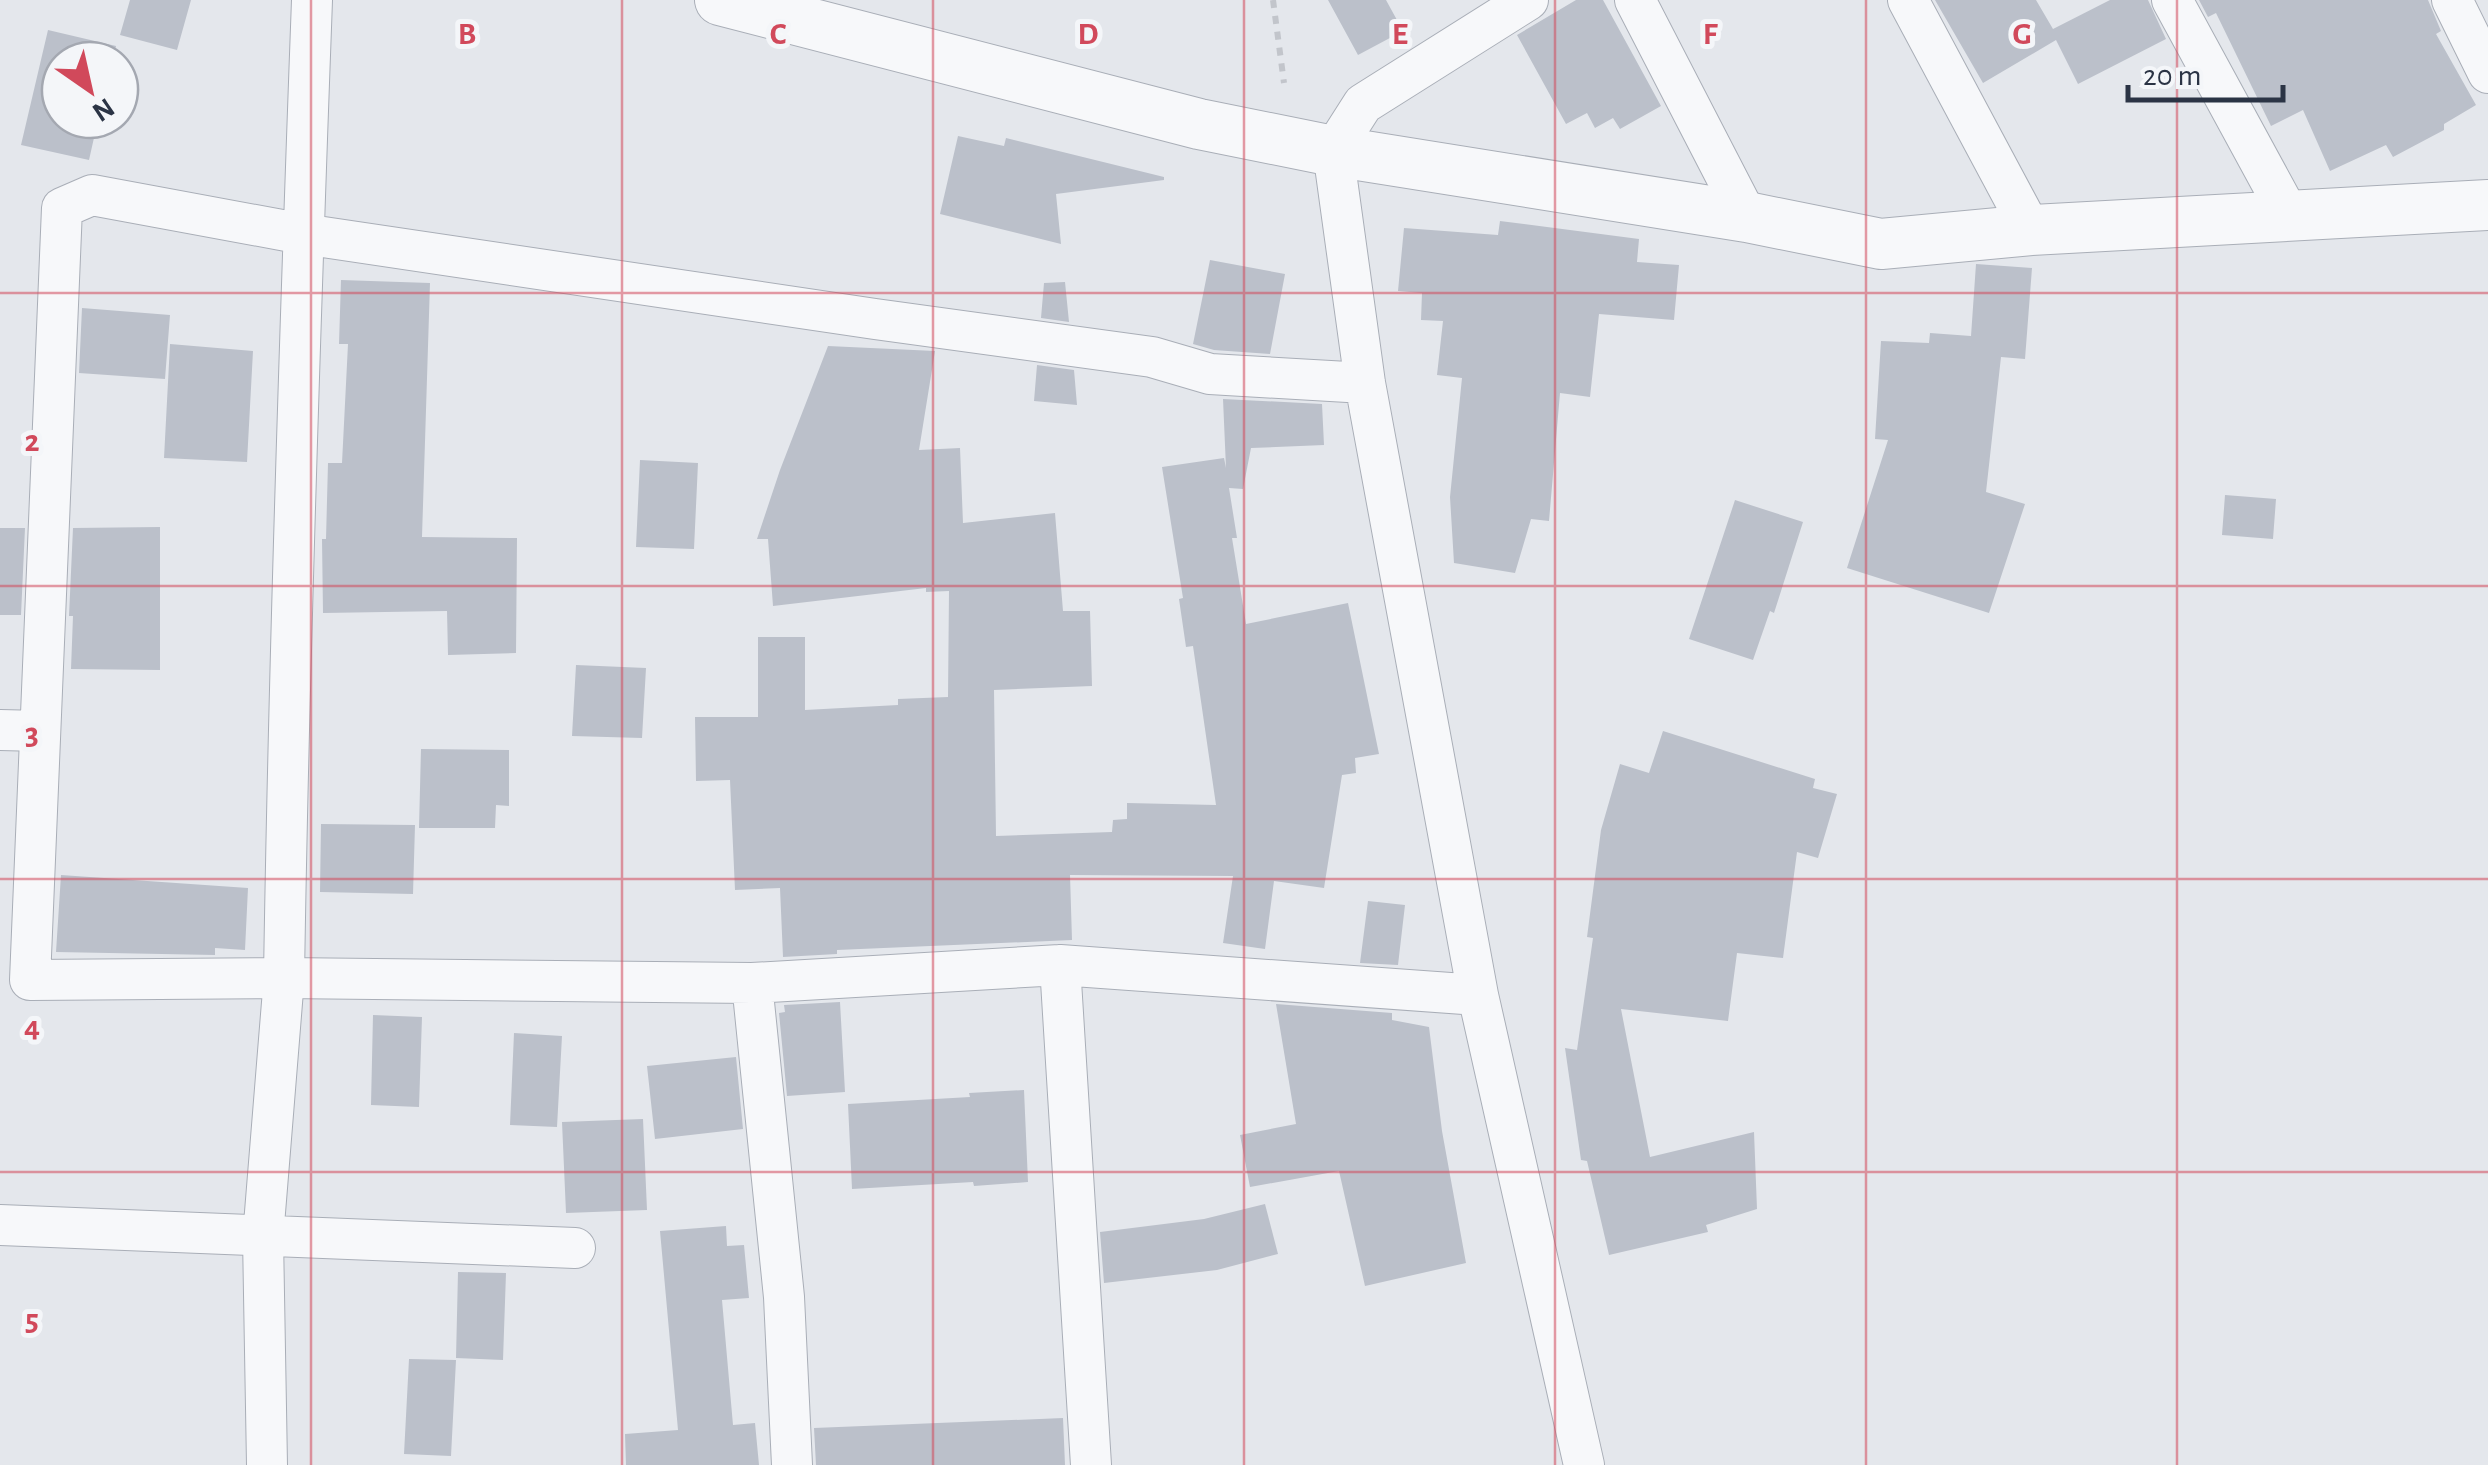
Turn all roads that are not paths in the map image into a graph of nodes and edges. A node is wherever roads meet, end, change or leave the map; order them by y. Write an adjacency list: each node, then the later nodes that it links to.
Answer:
1 (312, 0): 14 (street)
2 (720, 0): 9 (street)
3 (1528, 0): 9 (street)
4 (1635, 0): 12 (street)
5 (1908, 0): 13 (street)
6 (2172, 0): 11 (street)
7 (2452, 0): 8 (street)
8 (2488, 73)
9 (1333, 151): 12 (street); 15 (street)
10 (2488, 205): 11 (street)
11 (2290, 217): 13 (street)
12 (1747, 218): 13 (street)
13 (2031, 230)
14 (303, 234): 15 (street); 17 (street); 19 (street)
15 (1365, 382): 22 (street)
16 (0, 730): 17 (street)
17 (40, 731): 20 (street)
18 (1060, 965): 21 (street); 22 (street); 28 (street)
19 (284, 978): 20 (street); 21 (street); 24 (street)
20 (15, 980)
21 (752, 983): 27 (street)
22 (1478, 995): 29 (street)
23 (0, 1225): 24 (street)
24 (263, 1237): 25 (street); 26 (street)
25 (575, 1248)
26 (267, 1465)
27 (792, 1465)
28 (1091, 1465)
29 (1584, 1465)

